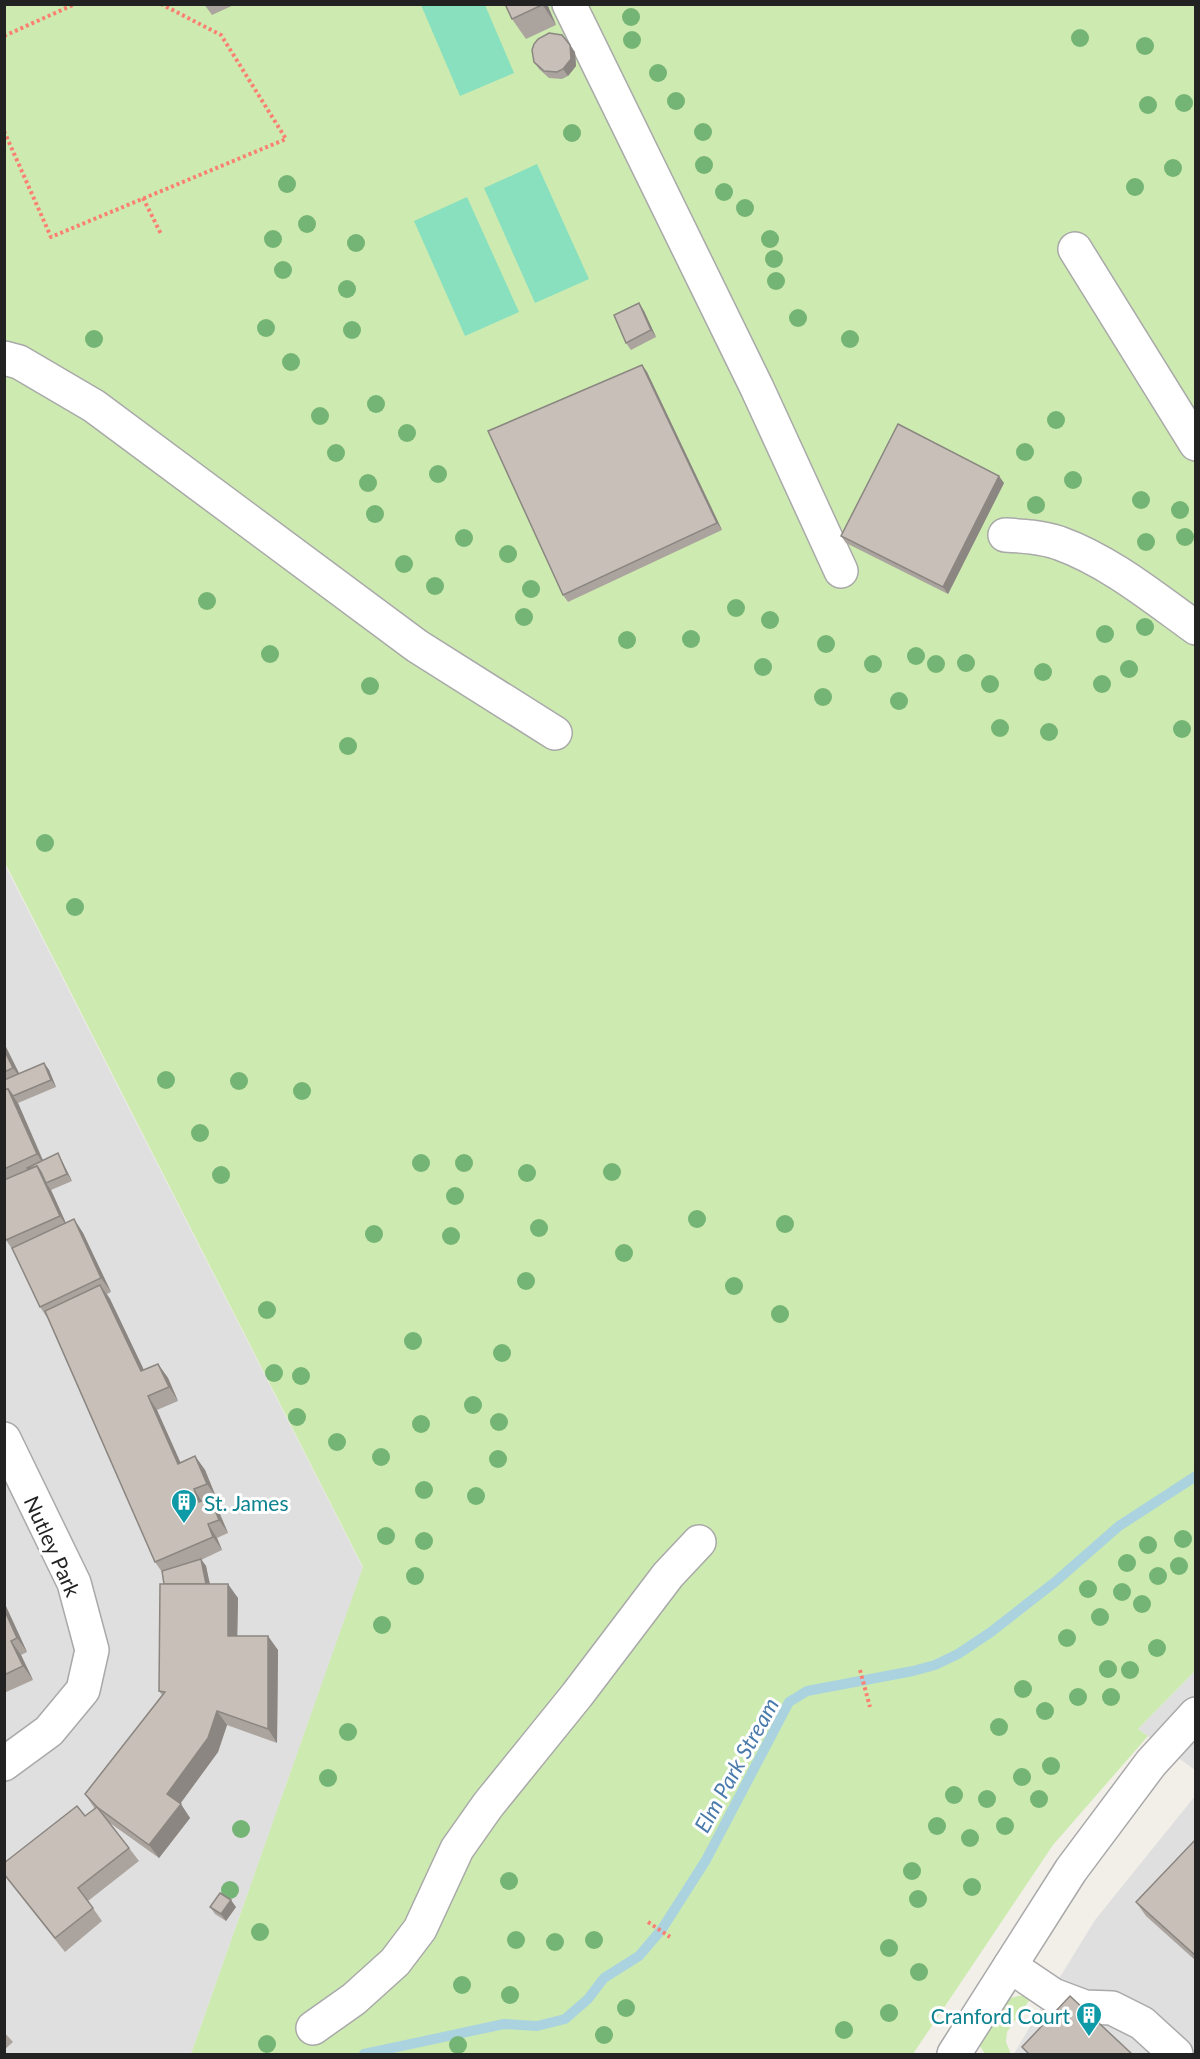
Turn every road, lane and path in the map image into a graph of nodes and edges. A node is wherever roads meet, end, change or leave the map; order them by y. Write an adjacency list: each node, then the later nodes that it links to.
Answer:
1 (75, 4): 4 (path)
2 (161, 4): 6 (path)
3 (568, 4): 12 (street)
4 (4, 36)
5 (4, 131): 6 (path)
6 (143, 198): 7 (path)
7 (161, 234)
8 (1075, 249): 10 (street)
9 (4, 358): 14 (street)
10 (1196, 444)
11 (1005, 535): 13 (street)
12 (841, 571)
13 (1196, 628)
14 (555, 734)
15 (4, 1439): 20 (street, Nutley Park)
16 (699, 1542): 24 (street)
17 (860, 1670): 18 (path)
18 (870, 1707)
19 (1196, 1714): 23 (street)
20 (4, 1764)
21 (648, 1922): 22 (path)
22 (670, 1937)
23 (1010, 1966): 25 (street); 26 (street)
24 (313, 2028)
25 (954, 2055)
26 (1176, 2055)

